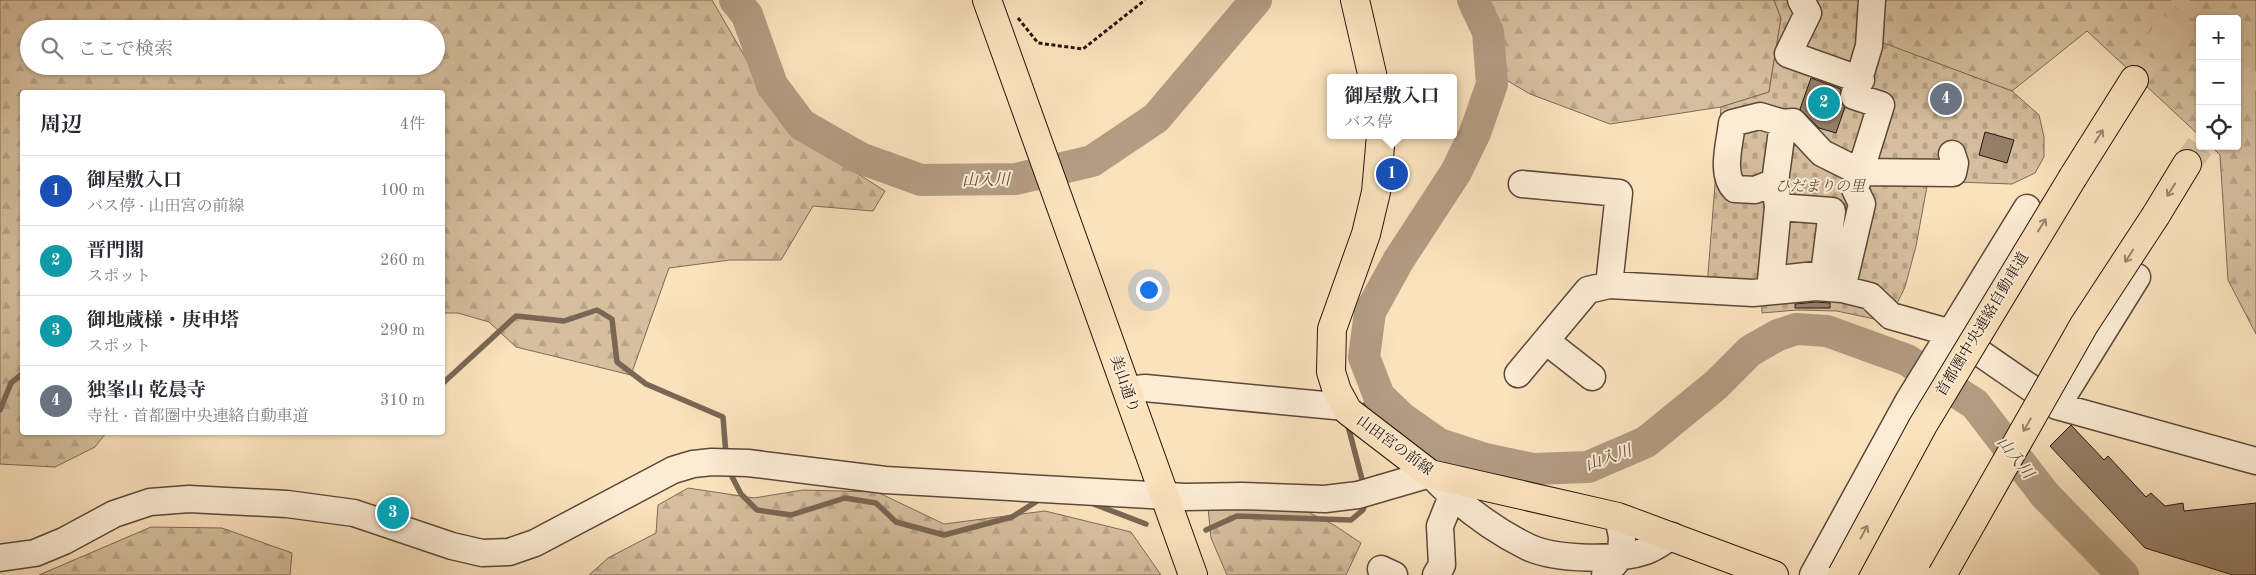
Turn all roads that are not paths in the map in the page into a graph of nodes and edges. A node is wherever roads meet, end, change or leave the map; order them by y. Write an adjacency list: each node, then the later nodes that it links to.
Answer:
1 (987, 0): 26 (main road, 美山通り)
2 (1354, 0): 5 (main road)
3 (1801, 0): 6 (street)
4 (1872, 0): 6 (street)
5 (1372, 74)
6 (1860, 80): 12 (street)
7 (2134, 80): 41 (main road, 首都圏中央連絡自動車道, one-way to 7, bridge)
8 (1783, 123): 12 (street); 14 (street); 14 (street)
9 (1381, 139): 28 (main road, 山田宮の前線)
10 (1952, 154): 12 (street)
11 (2187, 164): 42 (main road, one-way to 42, bridge)
12 (1858, 181): 16 (street); 21 (street)
13 (1522, 184): 20 (street)
14 (1777, 194): 16 (street); 18 (street)
15 (2028, 208): 22 (street)
16 (1832, 211): 18 (street)
17 (2138, 277): 27 (street)
18 (1771, 280): 19 (street)
19 (1715, 281)
20 (1609, 285): 21 (street); 23 (street)
21 (1842, 289): 22 (street)
22 (1946, 339): 27 (street); 40 (street)
23 (1546, 341): 24 (street); 25 (street)
24 (1518, 374)
25 (1592, 377)
26 (1128, 390): 28 (street); 31 (main road, 美山通り)
27 (2057, 406): 29 (street)
28 (1350, 412): 30 (main road, 山田宮の前線)
29 (2256, 460)
30 (1430, 474): 31 (street); 32 (street); 33 (main road, 山田宮の前線)
31 (1165, 495): 35 (street); 37 (main road, 美山通り)
32 (1452, 496): 36 (street); 38 (street)
33 (1618, 517): 34 (main road, 山田宮の前線); 36 (street)
34 (1672, 536): 36 (street); 39 (main road, 山田宮の前線)
35 (0, 558)
36 (1613, 566)
37 (1193, 575)
38 (1436, 575)
39 (1774, 575)
40 (1813, 575)
41 (1842, 575)
42 (1942, 575)

